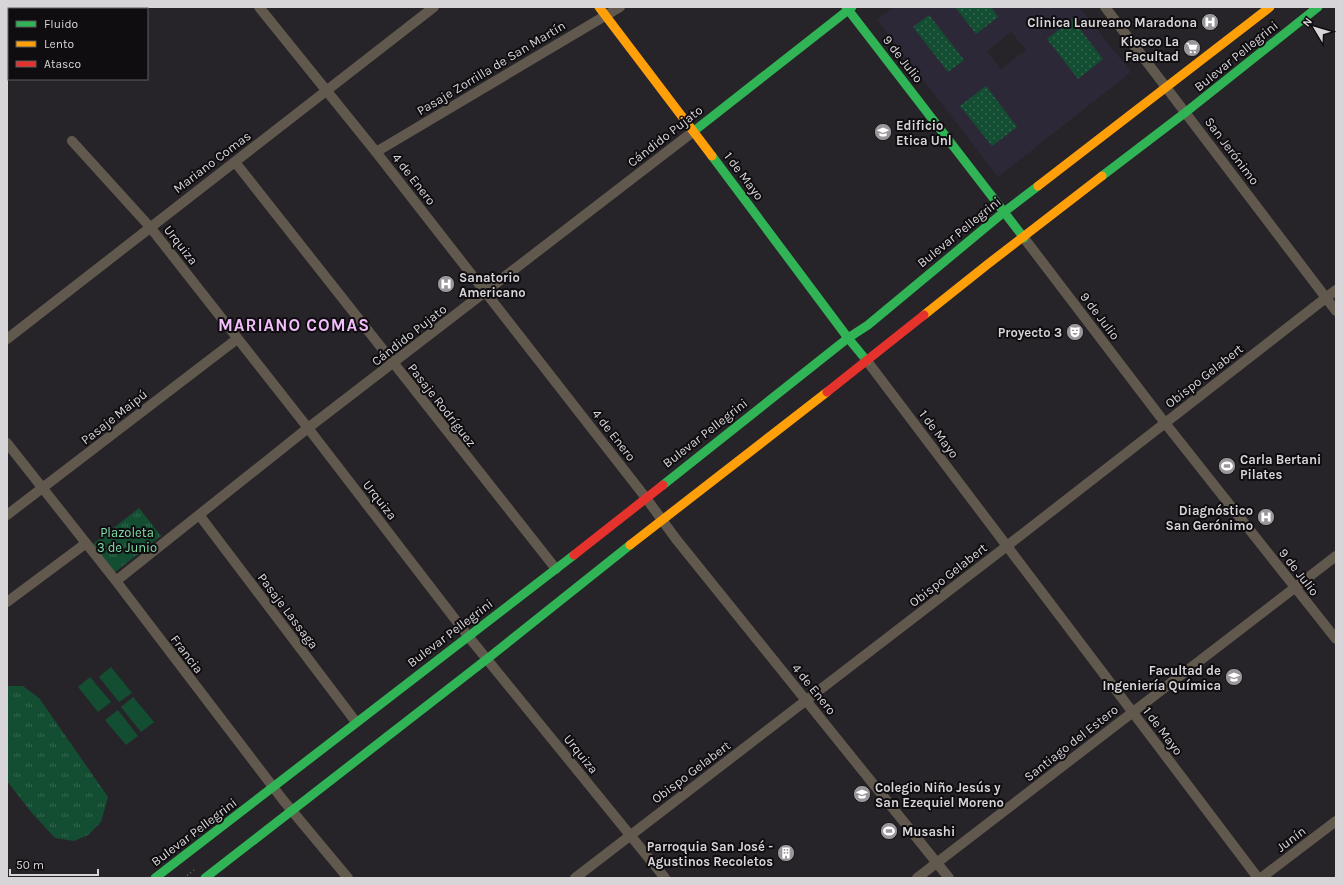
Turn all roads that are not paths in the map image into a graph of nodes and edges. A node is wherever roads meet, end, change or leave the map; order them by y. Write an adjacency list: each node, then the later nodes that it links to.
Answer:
1 (259, 7): 11 (street, 4 de Enero)
2 (434, 7): 11 (street, Mariano Comas)
3 (599, 7): 9 (main road, 1 de Mayo)
4 (620, 7): 9 (street, Pasaje Zorrilla de San Martín)
5 (1105, 7): 10 (street, San Jerónimo)
6 (1270, 7): 10 (main road, Bulevar Pellegrini)
7 (1318, 7): 12 (main road, Bulevar Pellegrini)
8 (849, 8): 13 (main road, Cándido Pujato); 17 (main road, 9 de Julio)
9 (605, 16): 13 (main road, 1 de Mayo); 15 (street, Pasaje Zorrilla de San Martín)
10 (1167, 87): 12 (street, San Jerónimo); 17 (main road, Bulevar Pellegrini)
11 (328, 91): 15 (street, 4 de Enero); 16 (street, Mariano Comas)
12 (1186, 112): 19 (main road, Bulevar Pellegrini); 22 (street, San Jerónimo)
13 (694, 131): 21 (street, Cándido Pujato); 24 (main road, 1 de Mayo)
14 (72, 141): 18 (street, Urquiza)
15 (376, 152): 21 (street, 4 de Enero)
16 (234, 162): 18 (street, Mariano Comas); 28 (street, Pasaje Rodríguez)
17 (1004, 212): 19 (main road, 9 de Julio); 24 (main road, Bulevar Pellegrini)
18 (150, 227): 25 (street, Mariano Comas); 26 (street, Urquiza)
19 (1024, 238): 27 (main road, Bulevar Pellegrini); 29 (street, 9 de Julio)
20 (1336, 290): 22 (street, Obispo Gelabert)
21 (486, 292): 28 (street, Cándido Pujato); 33 (street, 4 de Enero)
22 (1326, 298): 23 (street, San Jerónimo); 29 (street, Obispo Gelabert)
23 (1336, 311)
24 (848, 338): 27 (main road, 1 de Mayo); 33 (main road, Bulevar Pellegrini)
25 (7, 339)
26 (237, 339): 30 (street, Urquiza); 32 (street, Pasaje Maipú)
27 (867, 361): 36 (main road, Bulevar Pellegrini); 38 (street, 1 de Mayo)
28 (393, 364): 30 (street, Cándido Pujato); 40 (street, Pasaje Rodríguez)
29 (1165, 423): 38 (street, Obispo Gelabert); 42 (street, 9 de Julio)
30 (308, 428): 35 (street, Cándido Pujato); 44 (street, Urquiza)
31 (7, 444): 32 (street, Francia)
32 (42, 489): 34 (street, Pasaje Maipú); 37 (street, Francia)
33 (646, 498): 36 (street, 4 de Enero); 40 (main road, Bulevar Pellegrini)
34 (7, 515)
35 (200, 516): 41 (street, Cándido Pujato); 49 (street, Pasaje Lassaga)
36 (662, 519): 46 (main road, Bulevar Pellegrini); 47 (street, 4 de Enero)
37 (85, 544): 41 (street, Francia); 43 (street)
38 (1007, 546): 47 (street, Obispo Gelabert); 48 (street, 1 de Mayo)
39 (1336, 556): 42 (street, Santiago del Estero)
40 (556, 569): 44 (main road, Bulevar Pellegrini)
41 (116, 581): 50 (street, Francia)
42 (1295, 588): 45 (street, 9 de Julio); 48 (street, Santiago del Estero)
43 (7, 602)
44 (468, 636): 46 (street, Urquiza); 49 (main road, Bulevar Pellegrini)
45 (1336, 639)
46 (487, 659): 51 (main road, Bulevar Pellegrini); 53 (street, Urquiza)
47 (806, 700): 53 (street, Obispo Gelabert); 54 (street, 4 de Enero)
48 (1132, 712): 54 (street, Santiago del Estero); 62 (street, 1 de Mayo)
49 (356, 722): 50 (main road, Bulevar Pellegrini)
50 (273, 788): 51 (street, Francia); 55 (main road, Bulevar Pellegrini)
51 (291, 810): 56 (main road, Bulevar Pellegrini); 57 (street, Francia)
52 (1336, 821): 63 (street, Junín)
53 (631, 834): 58 (street, Obispo Gelabert); 59 (street, Urquiza)
54 (937, 863): 60 (street, Santiago del Estero); 61 (street, 4 de Enero)
55 (155, 878)
56 (205, 878)
57 (348, 878)
58 (575, 878)
59 (665, 878)
60 (917, 878)
61 (949, 878)
62 (1258, 878)
63 (1261, 878)

